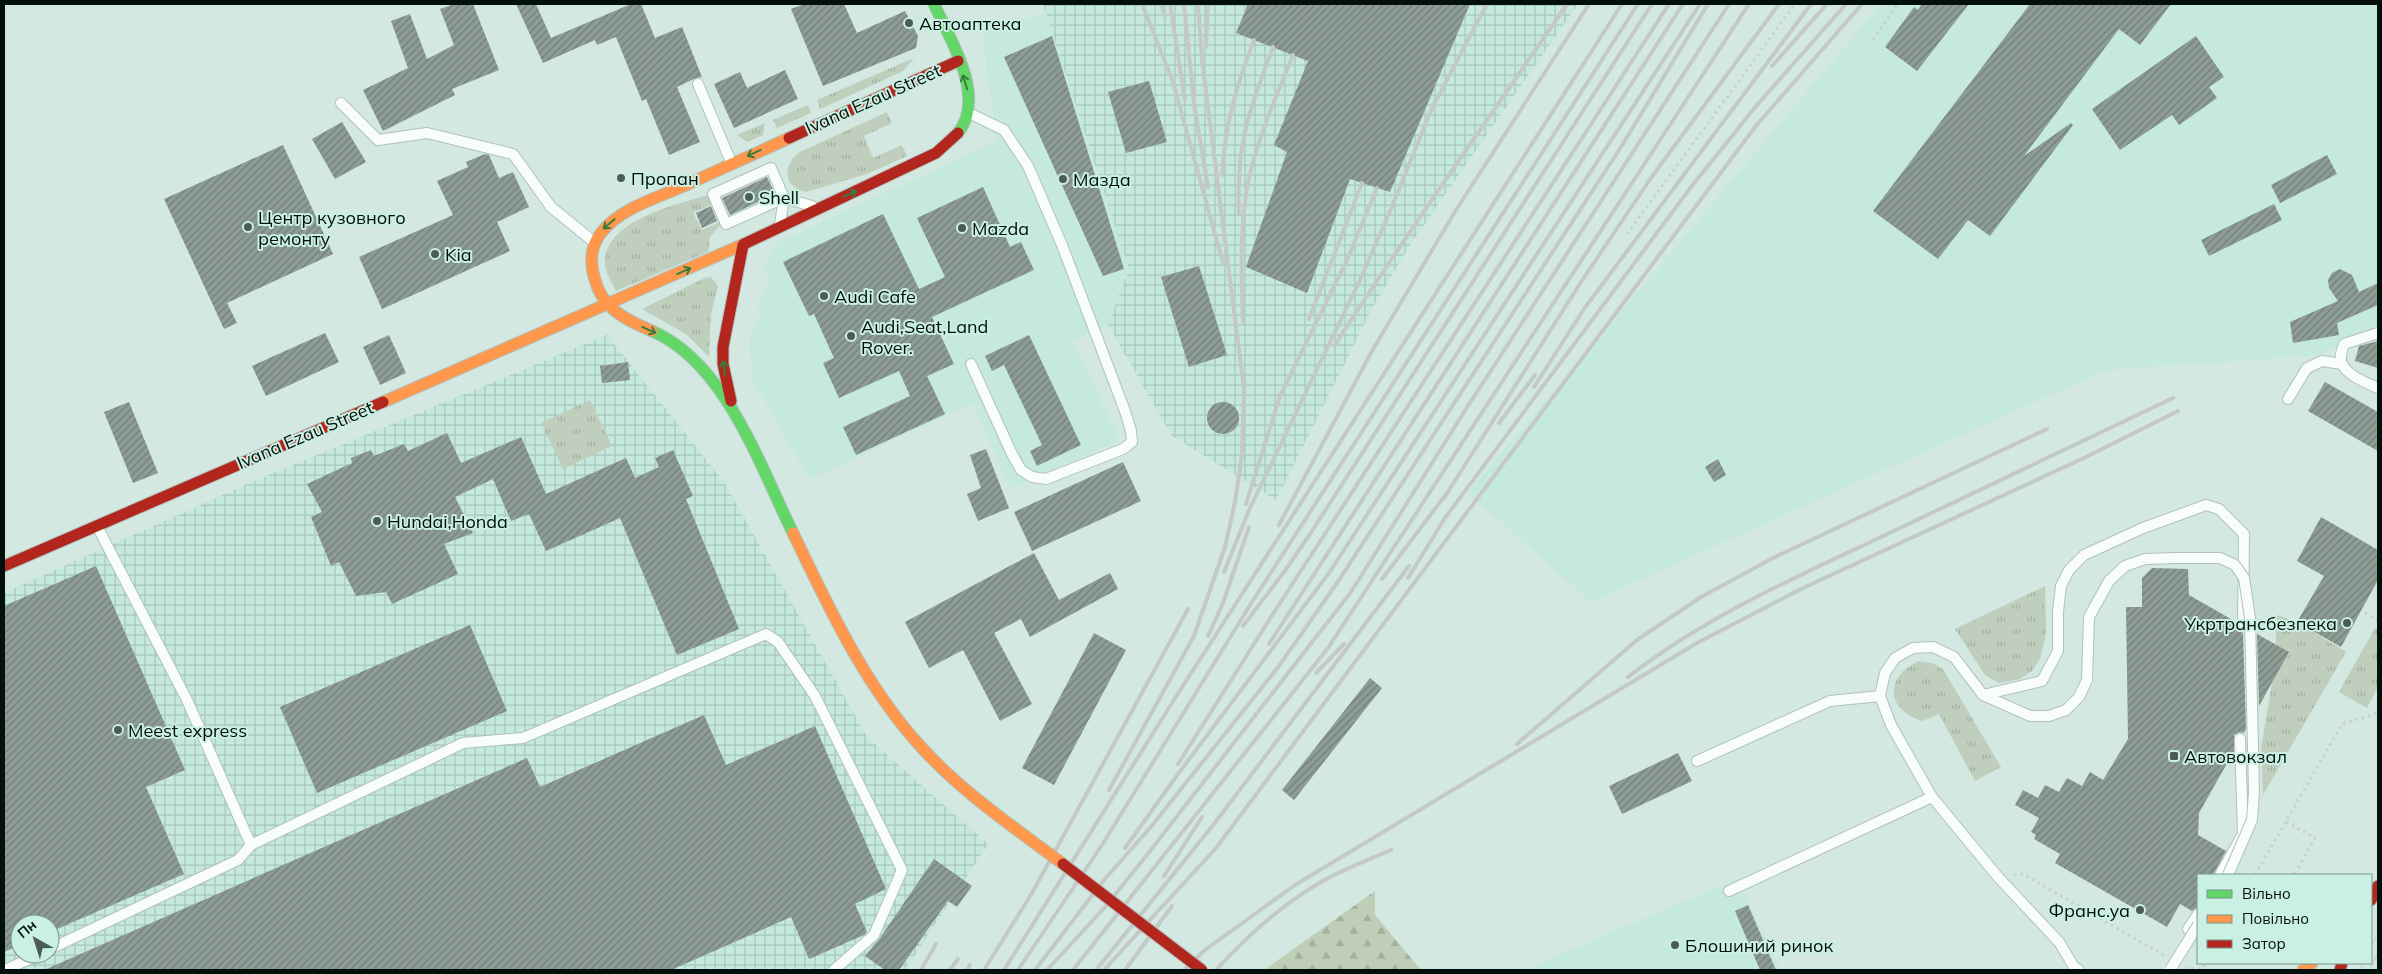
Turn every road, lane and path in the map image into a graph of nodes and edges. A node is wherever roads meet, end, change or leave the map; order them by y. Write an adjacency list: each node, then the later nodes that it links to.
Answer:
1 (934, 4): 5 (main road)
2 (1795, 4): 17 (path)
3 (1898, 4): 4 (path)
4 (1873, 40)
5 (958, 61): 8 (main road, Ivana Ezau Street, one-way to 5); 9 (main road, Ivana Ezau Street)
6 (698, 84): 10 (lane)
7 (341, 103): 19 (lane)
8 (968, 113): 15 (main road, Ivana Ezau Street, one-way to 8); 22 (lane)
9 (780, 141): 10 (main road, Ivana Ezau Street, one-way to 10); 11 (lane)
10 (732, 163): 12 (main road, Ivana Ezau Street)
11 (770, 168): 13 (lane); 14 (lane)
12 (692, 182): 13 (lane); 19 (main road, Ivana Ezau Street, one-way to 19)
13 (713, 194): 18 (lane)
14 (784, 198): 15 (lane); 16 (lane); 18 (lane)
15 (819, 208): 16 (main road, Ivana Ezau Street)
16 (780, 228): 18 (main road, Ivana Ezau Street)
17 (1627, 234)
18 (735, 235): 20 (main road, Ivana Ezau Street, one-way to 18); 26 (main road, one-way to 18)
19 (594, 243): 20 (main road)
20 (607, 305): 26 (main road, one-way to 26); 27 (main road, Ivana Ezau Street)
21 (2378, 333): 23 (lane)
22 (971, 364)
23 (2342, 364): 24 (lane); 25 (lane)
24 (2378, 388)
25 (2288, 399)
26 (735, 415): 55 (main road, bridge)
27 (96, 526): 28 (main road, Ivana Ezau Street); 39 (lane)
28 (4, 566)
29 (2365, 614): 30 (path)
30 (2378, 621)
31 (2243, 626): 32 (lane)
32 (1984, 695): 33 (lane); 41 (lane, bridge)
33 (1880, 696): 36 (lane); 37 (lane)
34 (2378, 713): 38 (path)
35 (2240, 739): 40 (lane)
36 (1697, 761)
37 (1932, 797): 44 (lane); 45 (lane)
38 (2286, 822): 42 (path); 43 (path)
39 (251, 846): 47 (lane); 54 (lane)
40 (2221, 874)
41 (2228, 874)
42 (2256, 874)
43 (2295, 874)
44 (1998, 877): 50 (path); 52 (lane)
45 (1728, 891)
46 (2193, 927): 50 (lane, bridge); 56 (lane)
47 (60, 944)
48 (18, 964): 53 (lane)
49 (2204, 964): 51 (path)
50 (2170, 965)
51 (2180, 965)
52 (2076, 969)
53 (5, 970)
54 (834, 970)
55 (1202, 970)
56 (2165, 970)

